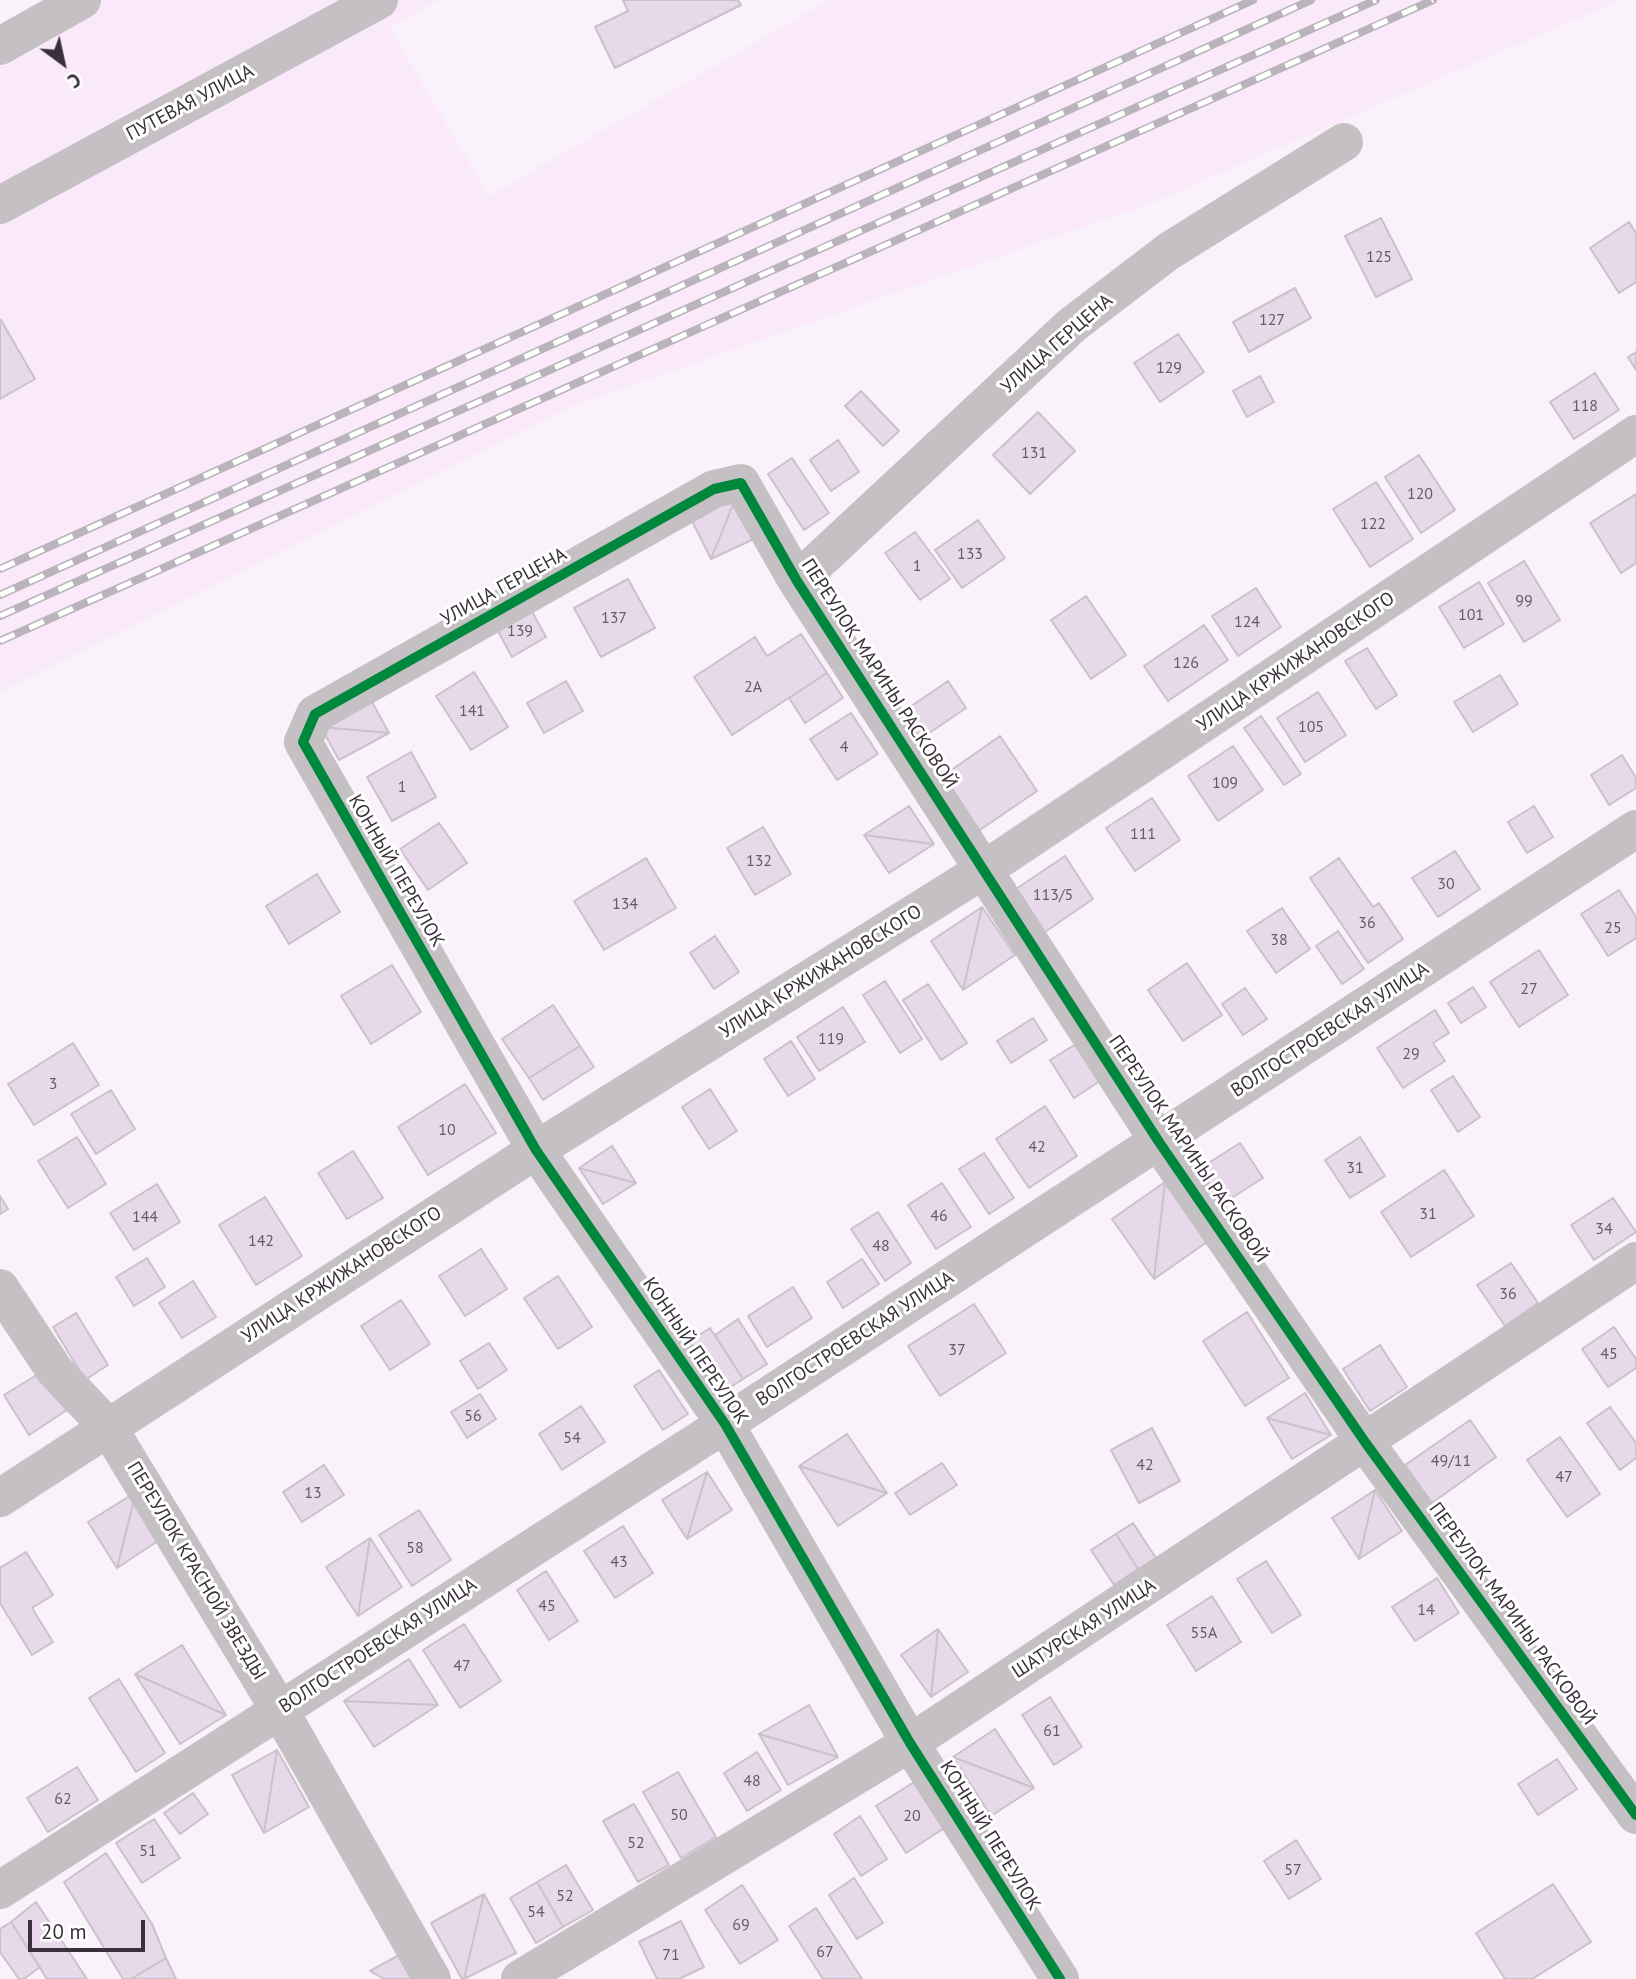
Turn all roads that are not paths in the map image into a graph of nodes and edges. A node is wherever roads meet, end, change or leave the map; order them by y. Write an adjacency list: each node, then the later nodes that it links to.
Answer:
1 (82, 0): 3 (street)
2 (379, 0): 5 (street, ПУТЕВАЯ УЛИЦА)
3 (0, 46)
4 (1344, 142): 8 (street, УЛИЦА ГЕРЦЕНА)
5 (0, 205)
6 (1636, 435): 11 (street, УЛИЦА КРЖИЖАНОВСКОГО)
7 (741, 483): 8 (street, ПЕРЕУЛОК МАРИНЫ РАСКОВОЙ); 9 (street, УЛИЦА ГЕРЦЕНА)
8 (797, 581): 11 (street, ПЕРЕУЛОК МАРИНЫ РАСКОВОЙ)
9 (303, 742): 13 (street, КОННЫЙ ПЕРЕУЛОК)
10 (1636, 829): 12 (street, ВОЛГОСТРОЕВСКАЯ УЛИЦА)
11 (985, 869): 12 (street, ПЕРЕУЛОК МАРИНЫ РАСКОВОЙ); 13 (street, УЛИЦА КРЖИЖАНОВСКОГО)
12 (1159, 1142): 16 (street, ВОЛГОСТРОЕВСКАЯ УЛИЦА); 18 (street, ПЕРЕУЛОК МАРИНЫ РАСКОВОЙ)
13 (536, 1150): 16 (street, КОННЫЙ ПЕРЕУЛОК); 17 (street, УЛИЦА КРЖИЖАНОВСКОГО)
14 (1636, 1261): 18 (street, ШАТУРСКАЯ УЛИЦА)
15 (0, 1288): 17 (street, ПЕРЕУЛОК КРАСНОЙ ЗВЕЗДЫ)
16 (725, 1424): 20 (street, ВОЛГОСТРОЕВСКАЯ УЛИЦА); 21 (street, КОННЫЙ ПЕРЕУЛОК)
17 (108, 1427): 19 (street, УЛИЦА КРЖИЖАНОВСКОГО); 20 (street, ПЕРЕУЛОК КРАСНОЙ ЗВЕЗДЫ)
18 (1365, 1442): 21 (street, ШАТУРСКАЯ УЛИЦА); 22 (street, ПЕРЕУЛОК МАРИНЫ РАСКОВОЙ)
19 (0, 1498)
20 (279, 1709): 23 (street, ВОЛГОСТРОЕВСКАЯ УЛИЦА); 24 (street, ПЕРЕУЛОК КРАСНОЙ ЗВЕЗДЫ)
21 (911, 1743): 25 (street, ШАТУРСКАЯ УЛИЦА); 26 (street, КОННЫЙ ПЕРЕУЛОК)
22 (1636, 1815)
23 (0, 1890)
24 (432, 1979)
25 (520, 1979)
26 (1060, 1979)

